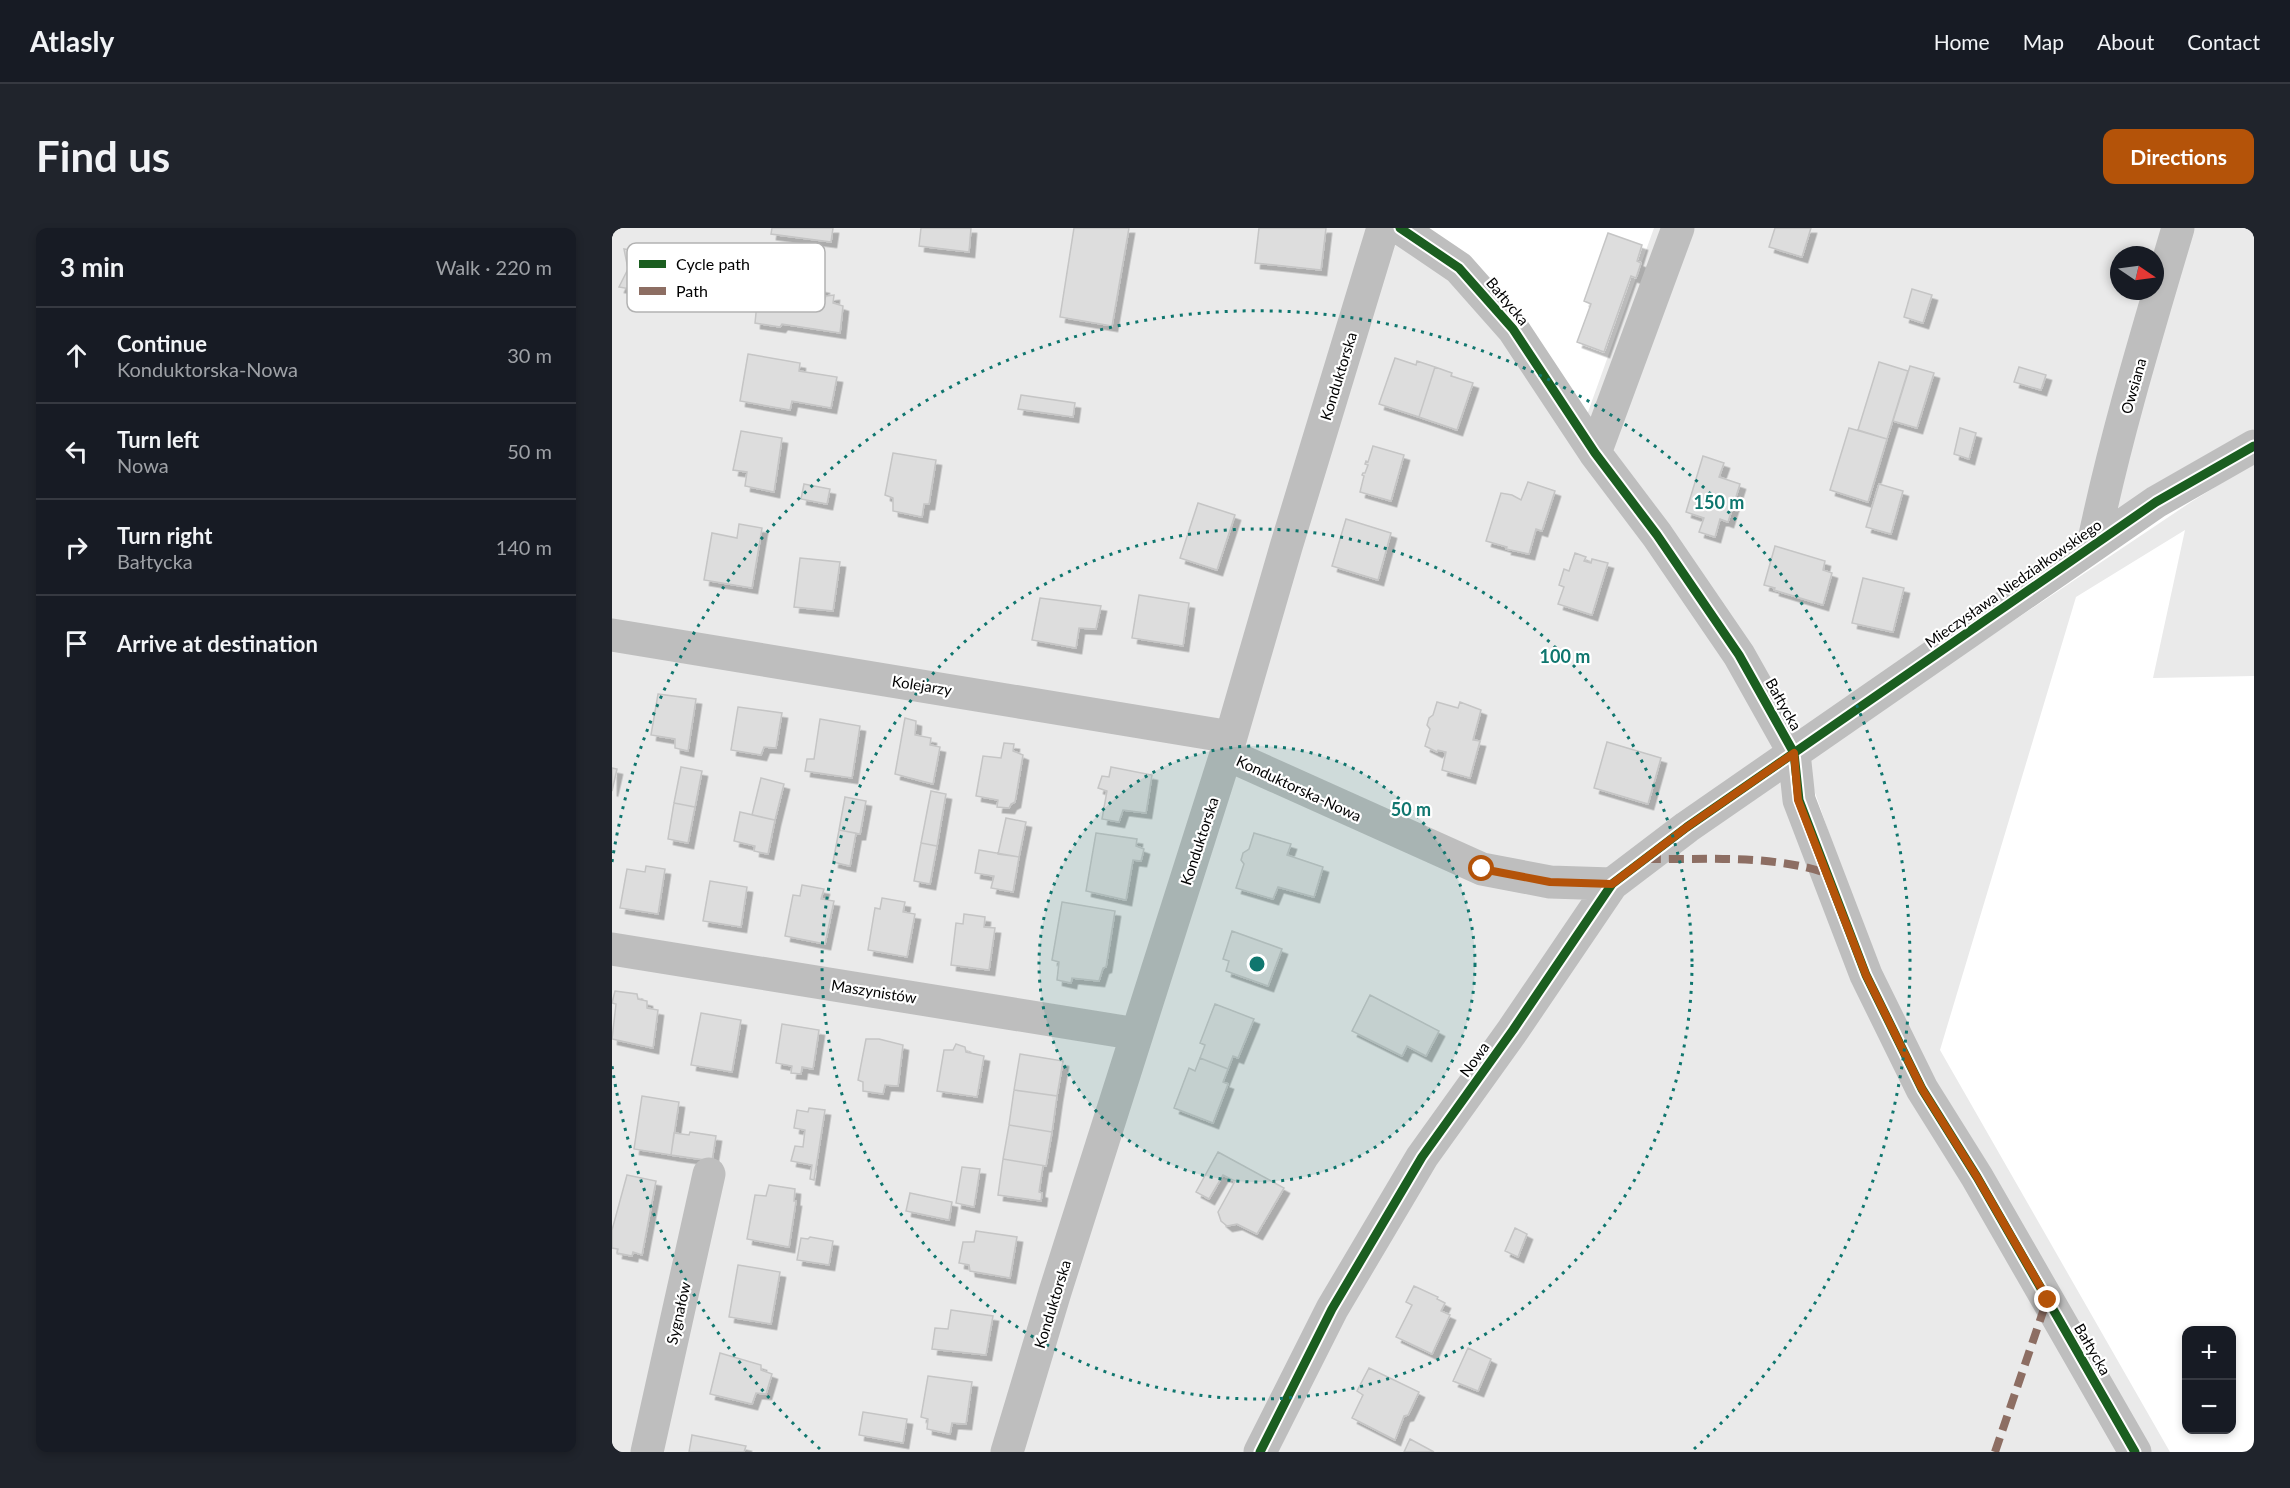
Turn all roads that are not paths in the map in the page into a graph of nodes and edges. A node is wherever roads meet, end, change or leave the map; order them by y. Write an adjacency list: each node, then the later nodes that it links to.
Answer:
1 (1383, 228): 9 (street, Konduktorska)
2 (1400, 228): 6 (street, Bałtycka)
3 (1678, 228): 6 (street)
4 (2178, 228): 7 (street, Owsiana)
5 (2254, 446): 7 (street, Mieczysława Niedziałkowskiego)
6 (1595, 453): 10 (street, Bałtycka)
7 (2093, 545): 10 (street, Mieczysława Niedziałkowskiego)
8 (612, 635): 9 (street, Kolejarzy)
9 (1229, 746): 11 (street, Konduktorska-Nowa); 13 (street, Konduktorska)
10 (1794, 753): 11 (street, Nowa); 18 (street, Bałtycka)
11 (1612, 884): 17 (street, Nowa)
12 (612, 949): 13 (street, Maszynistów)
13 (1137, 1034): 16 (street, Konduktorska)
14 (710, 1174): 15 (street, Sygnałów)
15 (647, 1452)
16 (1007, 1452)
17 (1260, 1452)
18 (2135, 1452)

